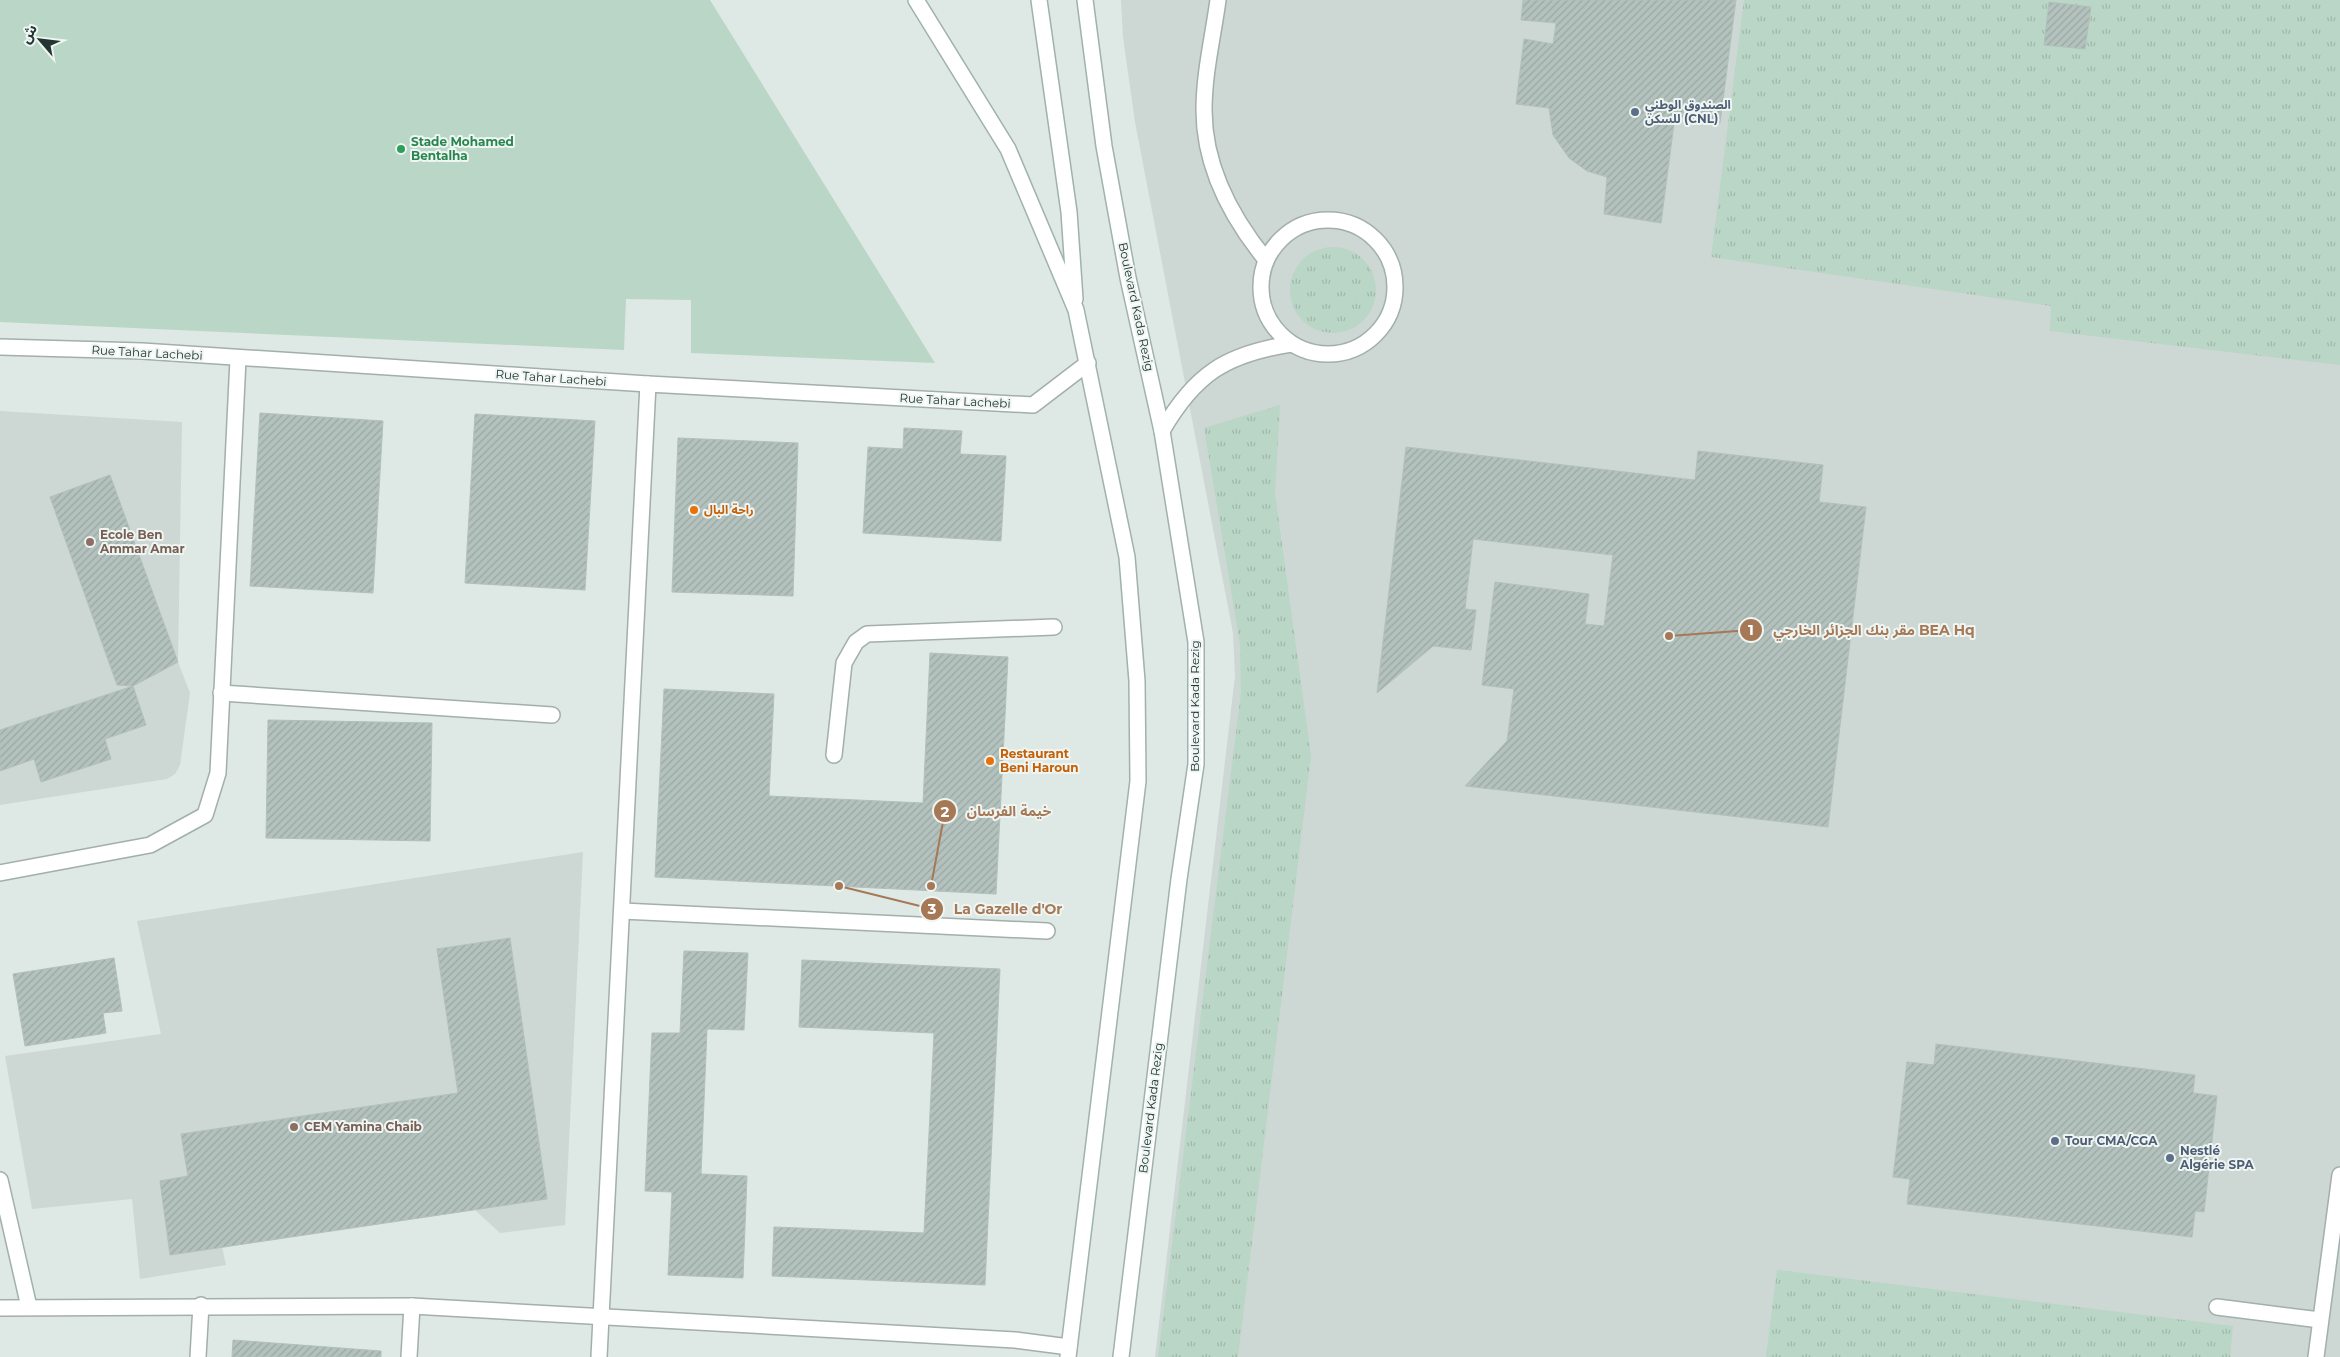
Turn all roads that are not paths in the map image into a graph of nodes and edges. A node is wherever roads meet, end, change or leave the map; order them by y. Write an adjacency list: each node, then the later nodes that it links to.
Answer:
1 (916, 0): 6 (street)
2 (1039, 0): 6 (street)
3 (1085, 0): 12 (street, Boulevard Kada Rezig)
4 (1218, 0): 5 (street)
5 (1266, 260): 7 (street); 7 (street)
6 (1076, 310): 10 (street)
7 (1291, 344): 12 (street)
8 (0, 347): 9 (street, Rue Tahar Lachebi)
9 (238, 359): 11 (street, Rue Tahar Lachebi); 14 (street)
10 (1088, 363): 11 (street, Rue Tahar Lachebi); 29 (street)
11 (648, 384): 18 (street)
12 (1162, 430): 33 (street, Boulevard Kada Rezig)
13 (1054, 628): 16 (street)
14 (221, 693): 15 (street); 17 (street)
15 (552, 715)
16 (834, 755)
17 (0, 873)
18 (622, 911): 19 (street); 27 (street)
19 (1047, 930)
20 (2340, 1175): 28 (street)
21 (0, 1180): 24 (street)
22 (201, 1306): 23 (street); 24 (street); 30 (street)
23 (412, 1306): 27 (street); 31 (street)
24 (30, 1307): 26 (street)
25 (2217, 1307): 28 (street)
26 (0, 1308)
27 (601, 1316): 29 (street); 32 (street)
28 (2320, 1320): 34 (street)
29 (1069, 1352)
30 (198, 1357)
31 (408, 1357)
32 (599, 1357)
33 (1120, 1357)
34 (2316, 1357)

